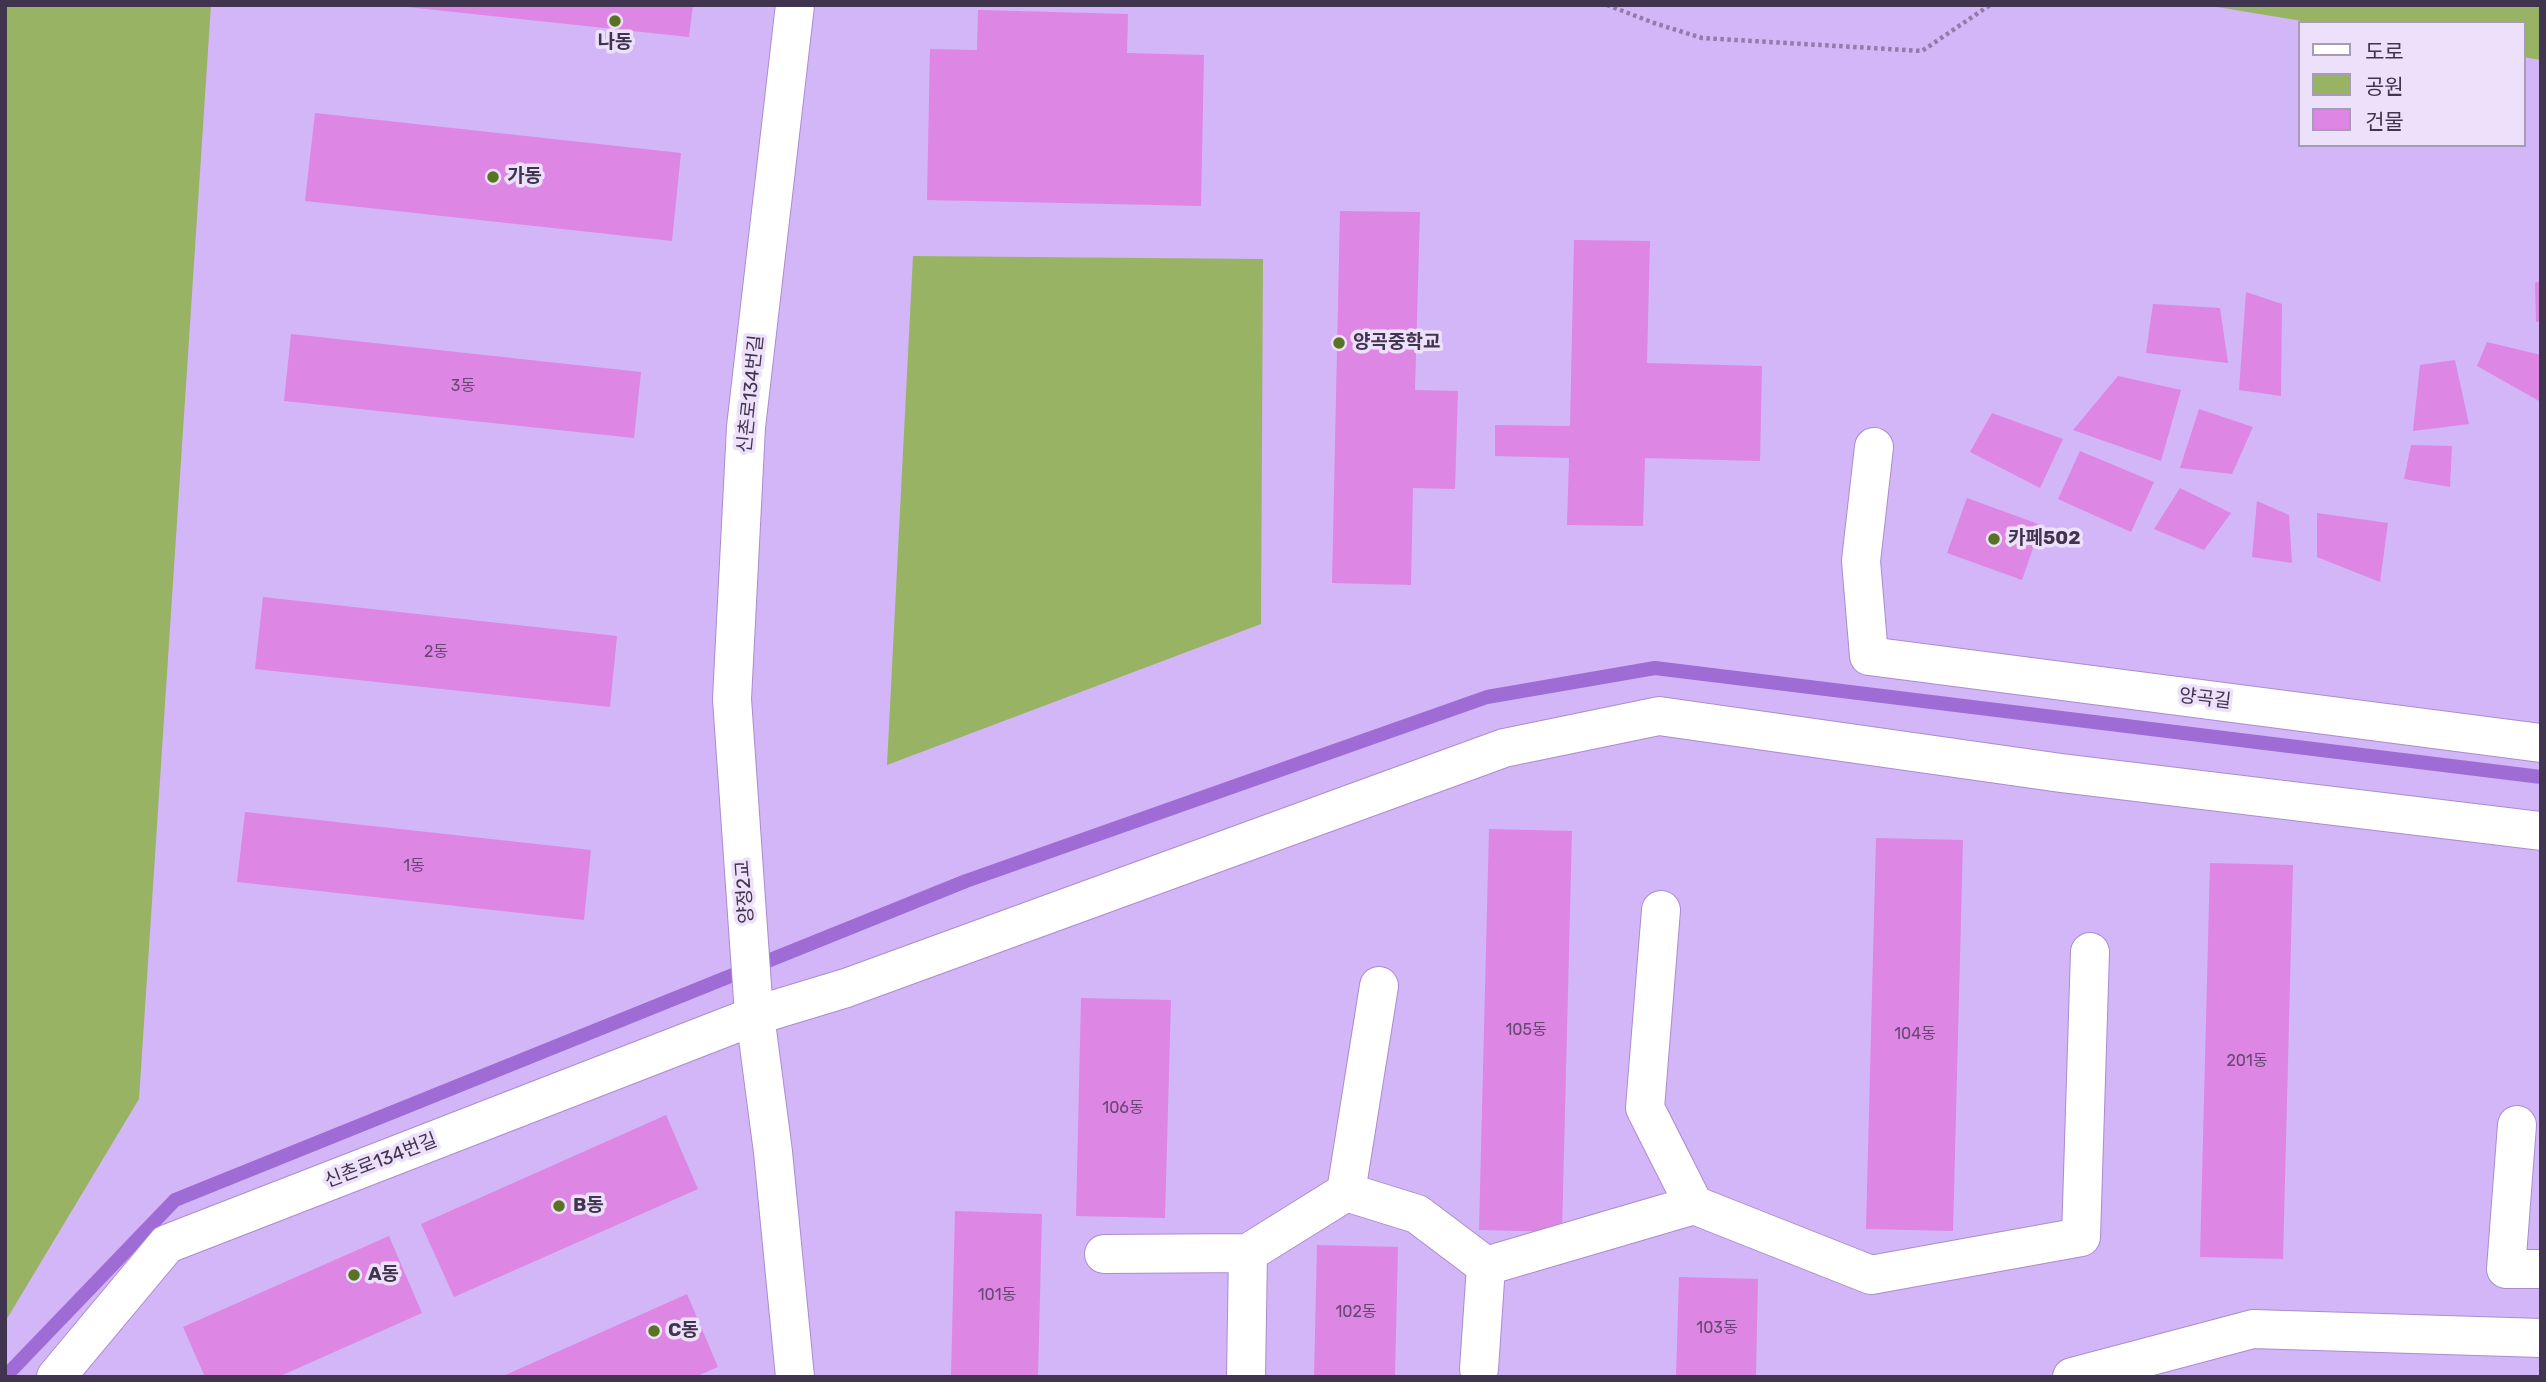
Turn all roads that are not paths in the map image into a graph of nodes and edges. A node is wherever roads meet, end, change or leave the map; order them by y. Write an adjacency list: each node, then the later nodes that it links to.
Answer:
1 (795, 5): 4 (street, 신촌로134번길)
2 (1874, 447): 3 (street, 양곡길)
3 (2541, 743)
4 (738, 784): 9 (street, 양정2교)
5 (2541, 831): 9 (street, 신촌로134번길)
6 (1661, 910): 12 (street)
7 (2090, 952): 12 (street)
8 (1379, 986): 11 (street)
9 (755, 1007): 19 (street, 신촌로134번길); 20 (street)
10 (2517, 1125): 16 (street)
11 (1346, 1192): 13 (street); 15 (street)
12 (1694, 1205): 15 (street)
13 (1248, 1253): 14 (street); 21 (street)
14 (1104, 1254)
15 (1486, 1266): 18 (street)
16 (2541, 1269)
17 (2541, 1338): 22 (street)
18 (1479, 1369)
19 (56, 1377)
20 (795, 1377)
21 (1246, 1377)
22 (2072, 1377)

